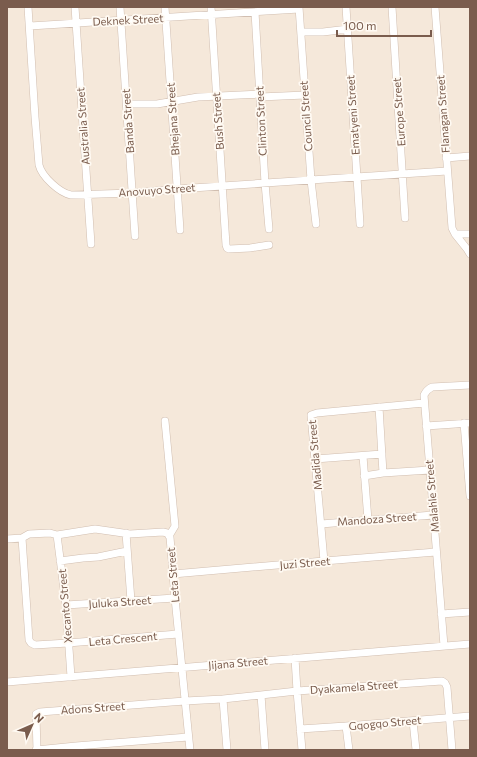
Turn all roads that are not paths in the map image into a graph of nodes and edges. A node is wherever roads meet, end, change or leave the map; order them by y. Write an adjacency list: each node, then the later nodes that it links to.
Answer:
1 (28, 7): 15 (street, Anovuyo Street)
2 (75, 7): 14 (street, Australia Street)
3 (120, 7): 13 (street, Banda Street)
4 (165, 7): 12 (street, Bhejana Street)
5 (210, 7): 11 (street, Bush Street)
6 (346, 7): 16 (street, Ematyeni Street)
7 (392, 7): 26 (street, Europe Street)
8 (436, 7): 24 (street, Flanagan Street)
9 (299, 8): 10 (street, Deknek Street); 17 (street, Council Street)
10 (255, 12): 11 (street, Deknek Street); 20 (street, Clinton Street)
11 (211, 15): 12 (street, Deknek Street); 19 (street, Bush Street)
12 (166, 18): 13 (street, Deknek Street); 21 (street, Bhejana Street)
13 (121, 20): 14 (street, Deknek Street); 22 (street, Banda Street)
14 (76, 23): 15 (street, Deknek Street); 33 (street, Australia Street)
15 (30, 26): 33 (street, Anovuyo Street)
16 (348, 30): 17 (street); 27 (street, Ematyeni Street)
17 (301, 32): 18 (street, Council Street)
18 (305, 95): 20 (street); 28 (street, Council Street)
19 (216, 96): 20 (street); 21 (street); 30 (street, Bush Street)
20 (260, 96): 29 (street, Clinton Street)
21 (172, 102): 22 (street); 31 (street, Bhejana Street)
22 (127, 104): 32 (street, Banda Street)
23 (470, 156): 24 (street)
24 (446, 158): 25 (street, Flanagan Street)
25 (447, 171): 26 (street, Anovuyo Street); 39 (street, Flanagan Street)
26 (403, 174): 27 (street, Anovuyo Street); 34 (street, Europe Street)
27 (357, 177): 28 (street, Anovuyo Street); 36 (street, Ematyeni Street)
28 (311, 180): 29 (street, Anovuyo Street); 35 (street, Council Street)
29 (265, 183): 30 (street, Anovuyo Street); 37 (street, Clinton Street)
30 (222, 186): 31 (street, Anovuyo Street); 43 (street, Bush Street)
31 (177, 189): 32 (street, Anovuyo Street); 38 (street, Bhejana Street)
32 (132, 192): 33 (street, Anovuyo Street); 41 (street, Banda Street)
33 (88, 195): 42 (street, Australia Street)
34 (405, 218)
35 (316, 224)
36 (360, 224)
37 (269, 229)
38 (180, 230)
39 (455, 234): 40 (street); 44 (street)
40 (470, 234)
41 (135, 236)
42 (90, 244)
43 (269, 245)
44 (470, 254)
45 (470, 385): 46 (street)
46 (424, 403): 47 (street, Madida Street); 50 (street, Malahle Street)
47 (378, 407): 51 (street); 53 (street, Madida Street)
48 (165, 421): 63 (street)
49 (467, 423): 50 (street); 57 (street)
50 (426, 426): 54 (street, Malahle Street)
51 (382, 454): 52 (street); 55 (street)
52 (363, 456): 53 (street); 56 (street)
53 (315, 459): 60 (street, Madida Street)
54 (430, 470): 55 (street); 58 (street, Malahle Street)
55 (383, 473): 56 (street)
56 (364, 476): 59 (street)
57 (470, 496)
58 (433, 515): 59 (street, Mandoza Street); 67 (street, Malahle Street)
59 (368, 520): 60 (street, Mandoza Street)
60 (321, 524): 69 (street, Madida Street)
61 (126, 534): 62 (street, Leta Street); 63 (street, Leta Street); 66 (street)
62 (57, 535): 64 (street, Leta Street); 68 (street, Xecanto Street)
63 (169, 536): 70 (street, Leta Street)
64 (22, 538): 65 (street, Leta Street); 77 (street)
65 (7, 539)
66 (127, 551): 68 (street); 72 (street)
67 (436, 552): 69 (street, Juzi Street); 75 (street, Malahle Street)
68 (60, 561): 73 (street, Xecanto Street)
69 (324, 561): 70 (street, Juzi Street)
70 (173, 574): 71 (street, Leta Street)
71 (175, 598): 72 (street, Juluka Street); 76 (street, Leta Street)
72 (131, 601): 73 (street, Juluka Street)
73 (66, 605): 77 (street, Xecanto Street)
74 (470, 612): 75 (street)
75 (441, 614): 79 (street, Malahle Street)
76 (178, 634): 77 (street, Leta Crescent); 81 (street, Leta Street)
77 (68, 643): 82 (street, Xecanto Street)
78 (470, 644): 79 (street, Jijana Street)
79 (444, 646): 80 (street, Jijana Street)
80 (296, 658): 81 (street, Jijana Street); 84 (street)
81 (182, 668): 82 (street, Jijana Street); 87 (street, Leta Street)
82 (71, 677): 83 (street, Jijana Street)
83 (7, 682)
84 (297, 691): 85 (street, Dyakamela Street); 89 (street, Dyakamela Street); 92 (street)
85 (261, 695): 86 (street, Dyakamela Street); 99 (street)
86 (223, 699): 87 (street, Dyakamela Street); 98 (street)
87 (185, 701): 93 (street, Leta Street); 96 (street, Adons Street)
88 (470, 716): 89 (street, Gqogqo Street)
89 (449, 718): 90 (street, Gqogqo Street); 103 (street)
90 (413, 721): 91 (street, Gqogqo Street); 102 (street)
91 (346, 726): 92 (street, Gqogqo Street); 101 (street)
92 (300, 729): 100 (street)
93 (188, 737): 94 (street); 97 (street, Leta Street)
94 (121, 746): 95 (street)
95 (76, 748): 96 (street)
96 (37, 750)
97 (190, 750)
98 (227, 750)
99 (265, 750)
100 (302, 750)
101 (349, 750)
102 (416, 750)
103 (452, 750)

